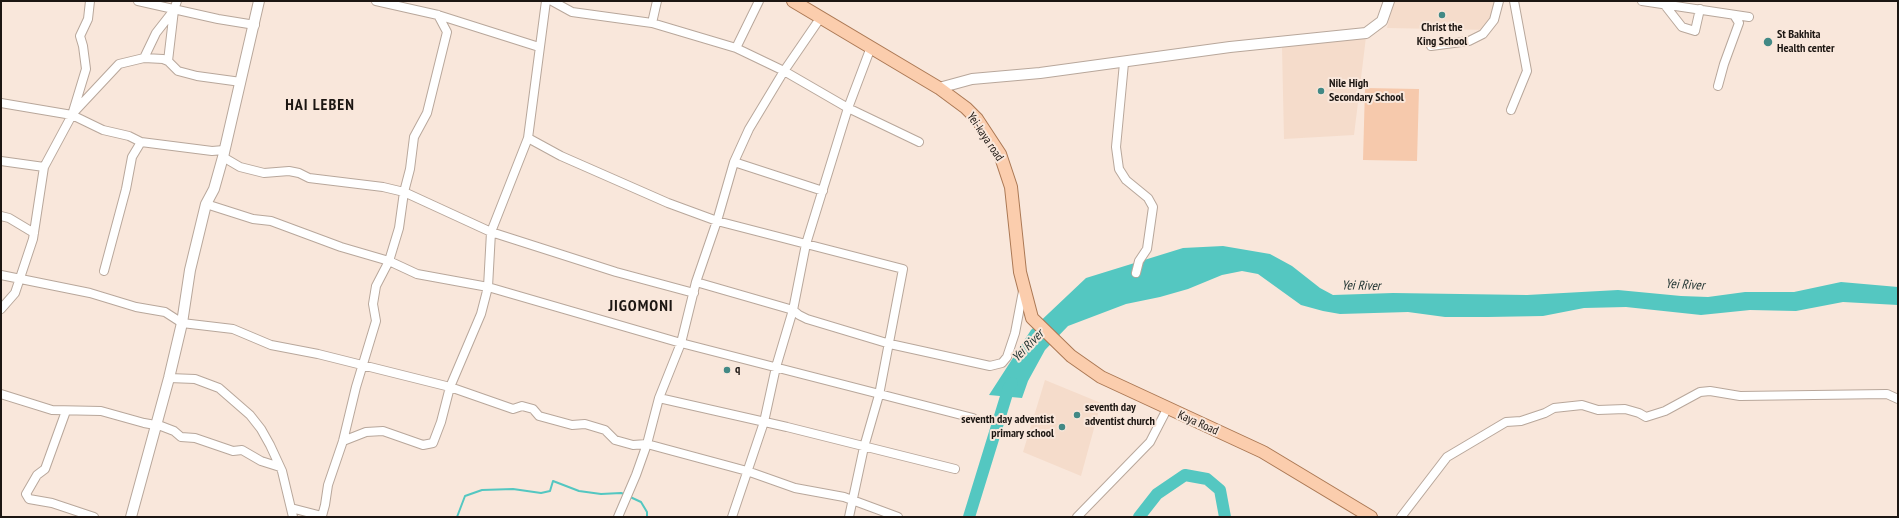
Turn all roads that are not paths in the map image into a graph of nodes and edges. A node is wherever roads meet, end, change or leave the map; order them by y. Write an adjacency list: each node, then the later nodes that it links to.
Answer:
1 (90, 1): 38 (street)
2 (138, 1): 17 (street)
3 (177, 1): 17 (street)
4 (259, 1): 23 (street)
5 (376, 1): 18 (street)
6 (546, 1): 25 (street)
7 (552, 1): 22 (street)
8 (657, 1): 22 (street)
9 (759, 1): 27 (street)
10 (793, 1): 20 (main road, Yei-kaya road)
11 (1389, 1): 30 (street)
12 (1499, 1): 24 (street)
13 (1514, 1): 37 (street)
14 (1642, 1): 15 (street)
15 (1664, 4): 16 (street); 16 (street)
16 (1700, 9): 19 (street)
17 (174, 10): 23 (street); 28 (street); 29 (street)
18 (438, 15): 25 (street); 47 (street)
19 (1734, 15): 21 (street); 33 (street)
20 (821, 17): 26 (main road, Yei-kaya road); 31 (street)
21 (1748, 17)
22 (652, 23): 27 (street)
23 (255, 25): 32 (street)
24 (1431, 46)
25 (539, 47): 39 (street)
26 (871, 47): 34 (main road, Yei-kaya road); 36 (street)
27 (736, 48): 31 (street)
28 (144, 58): 29 (street); 38 (street)
29 (168, 61): 32 (street)
30 (1124, 63): 34 (street); 56 (street)
31 (784, 71): 36 (street); 44 (street)
32 (241, 82): 42 (street)
33 (1718, 86)
34 (939, 88): 61 (main road, Yei-kaya road)
35 (1, 103): 38 (street)
36 (848, 108): 41 (street); 46 (street)
37 (1511, 110)
38 (72, 115): 40 (street); 45 (street)
39 (528, 138): 50 (street); 51 (street)
40 (141, 142): 42 (street); 55 (street)
41 (919, 142)
42 (224, 154): 47 (street); 48 (street)
43 (1, 161): 45 (street)
44 (734, 162): 46 (street); 50 (street)
45 (44, 166): 52 (street)
46 (823, 191): 53 (street)
47 (404, 192): 51 (street); 54 (street)
48 (206, 204): 54 (street); 66 (street)
49 (1, 216): 52 (street)
50 (717, 221): 53 (street); 59 (street)
51 (491, 232): 60 (street); 62 (street)
52 (34, 233): 58 (street)
53 (806, 244): 64 (street); 68 (street)
54 (389, 261): 60 (street); 69 (street)
55 (104, 270)
56 (1136, 273)
57 (1, 275): 58 (street)
58 (20, 277): 63 (street); 66 (street)
59 (696, 282): 62 (street); 64 (street)
60 (488, 287): 67 (street); 72 (street)
61 (1023, 288): 65 (main road, Yei-kaya road); 68 (street)
62 (694, 293): 67 (street)
63 (1, 309)
64 (793, 310): 68 (street); 70 (street)
65 (1032, 318): 77 (main road, Kaya Road)
66 (182, 323): 69 (street); 71 (street)
67 (681, 343): 70 (street); 75 (street)
68 (890, 344): 74 (street)
69 (363, 366): 72 (street); 82 (street)
70 (776, 367): 74 (street); 80 (street)
71 (169, 378): 81 (street); 85 (street)
72 (450, 387): 82 (street); 83 (street)
73 (1, 394): 78 (street)
74 (879, 395): 79 (street); 84 (street)
75 (659, 398): 80 (street); 83 (street)
76 (1898, 399): 100 (street)
77 (1167, 409): 98 (street); 99 (main road, Kaya Road)
78 (66, 410): 81 (street); 91 (street)
79 (972, 418)
80 (764, 422): 84 (street); 87 (street)
81 (157, 425): 85 (street); 92 (street)
82 (343, 441): 90 (street)
83 (647, 444): 87 (street); 94 (street)
84 (864, 447): 86 (street); 88 (street)
85 (280, 467): 89 (street)
86 (955, 469)
87 (747, 471): 88 (street); 95 (street)
88 (852, 500): 96 (street); 97 (street)
89 (291, 508): 90 (street); 93 (street)
90 (322, 516)
91 (94, 517)
92 (131, 517)
93 (293, 517)
94 (618, 517)
95 (732, 517)
96 (849, 517)
97 (898, 517)
98 (1077, 517)
99 (1371, 517)
100 (1401, 517)

